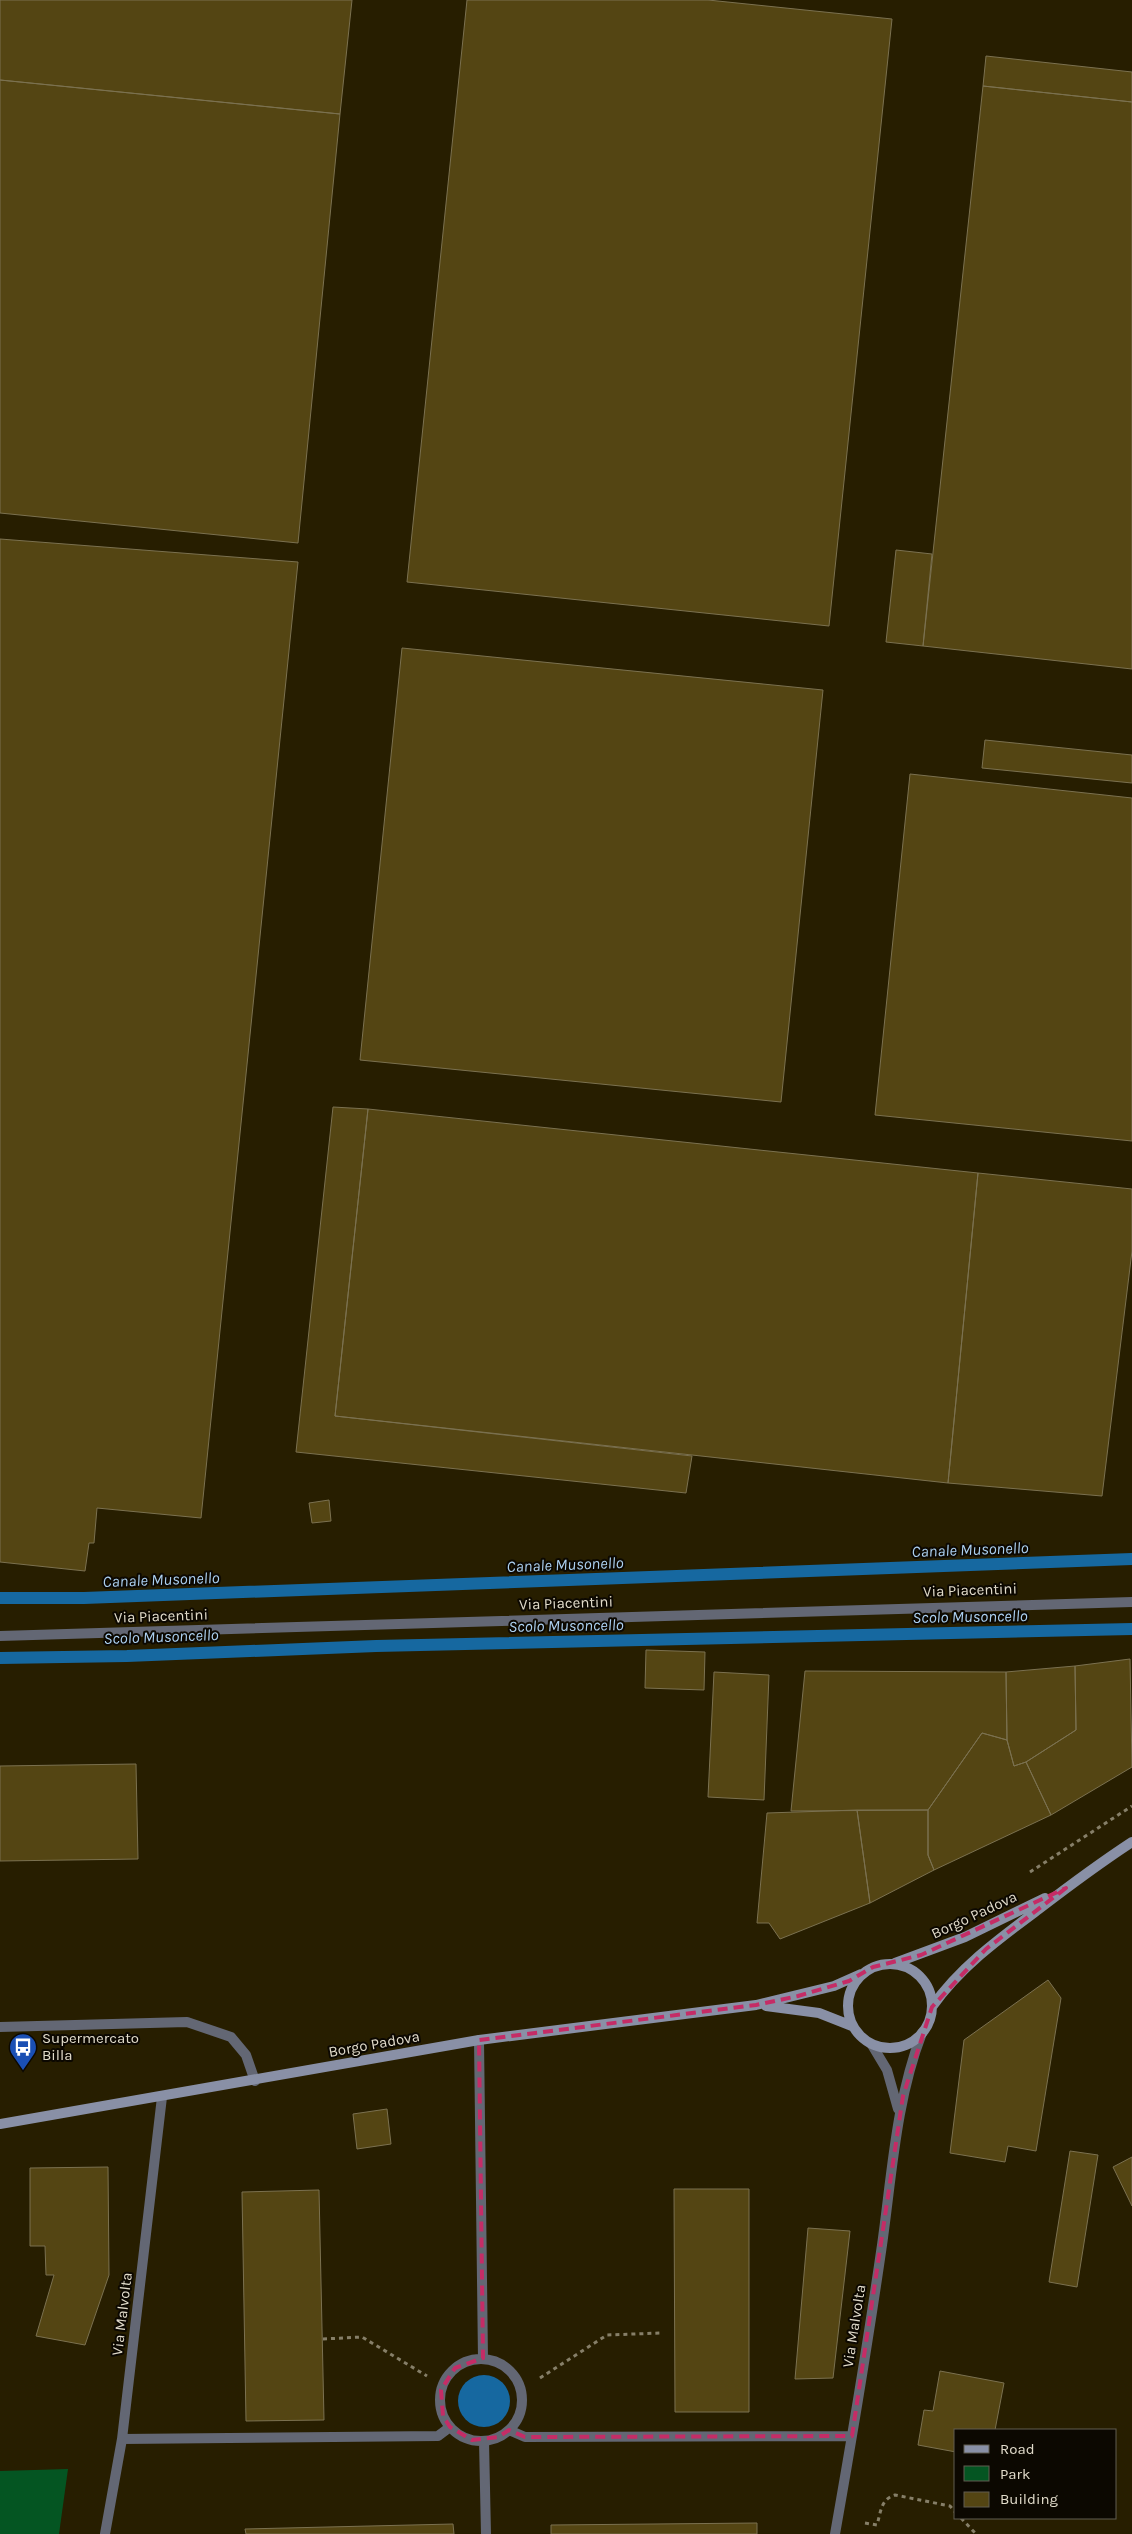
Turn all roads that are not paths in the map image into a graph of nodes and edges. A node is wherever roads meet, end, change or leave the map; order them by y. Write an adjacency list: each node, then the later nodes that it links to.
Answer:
1 (1132, 1602): 2 (street, Via Piacentini)
2 (0, 1636)
3 (1132, 1842): 4 (main road, Borgo Padova)
4 (1066, 1888): 5 (main road, Borgo Padova); 8 (main road, Borgo Padova)
5 (892, 1964): 6 (main road); 8 (main road)
6 (861, 1974): 7 (main road, Borgo Padova); 9 (main road)
7 (756, 2005): 9 (main road, Borgo Padova); 12 (main road, Borgo Padova)
8 (932, 2007): 11 (main road)
9 (852, 2026): 13 (main road)
10 (0, 2027): 14 (street)
11 (922, 2033): 13 (main road); 16 (street, Via Malvolta)
12 (479, 2040): 14 (main road, Borgo Padova); 18 (street)
13 (872, 2045): 16 (street, Via Malvolta)
14 (256, 2081): 15 (main road, Borgo Padova)
15 (162, 2097): 17 (main road, Borgo Padova); 22 (street, Via Malvolta)
16 (898, 2122): 21 (street, Via Malvolta)
17 (0, 2124)
18 (483, 2359): 19 (street); 20 (street)
19 (450, 2427): 22 (street); 23 (street)
20 (509, 2430): 21 (street); 23 (street)
21 (852, 2436): 26 (street, Via Malvolta)
22 (122, 2439): 24 (street, Via Malvolta)
23 (484, 2441): 25 (street)
24 (105, 2534)
25 (486, 2534)
26 (835, 2534)

